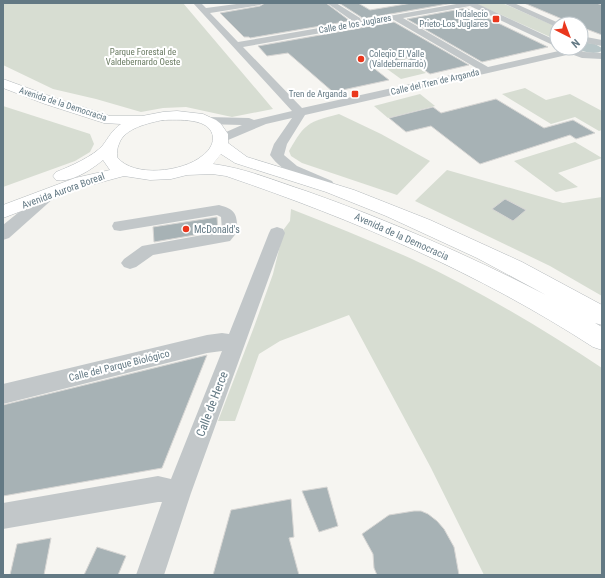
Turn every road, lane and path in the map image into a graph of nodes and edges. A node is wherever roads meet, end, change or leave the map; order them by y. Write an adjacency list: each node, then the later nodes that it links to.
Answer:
1 (197, 3): 6 (street)
2 (260, 3): 6 (street)
3 (332, 3): 8 (street)
4 (471, 3): 7 (street, Calle de los Juglares); 11 (street)
5 (507, 3): 9 (street)
6 (205, 11): 14 (street)
7 (395, 17): 14 (street, Calle de los Juglares); 18 (street)
8 (357, 20)
9 (549, 21)
10 (589, 38): 13 (street)
11 (549, 40)
12 (589, 40): 13 (street)
13 (599, 42)
14 (236, 45): 21 (street)
15 (549, 55): 18 (street, Calle del Tren de Arganda)
16 (588, 56): 17 (street)
17 (601, 57)
18 (487, 70): 21 (street, Calle del Tren de Arganda)
19 (4, 84): 22 (main road, Avenida de la Democracia)
20 (31, 109): 26 (main road, Avenida de la Democracia)
21 (300, 113): 24 (street, Calle del Tren de Arganda); 31 (street)
22 (148, 119): 23 (main road); 26 (main road, Avenida Aurora Boreal)
23 (207, 121): 24 (street, Calle del Tren de Arganda); 25 (main road, Avenida de la Democracia)
24 (262, 121): 25 (street, Calle del Tren de Arganda)
25 (221, 141): 27 (main road); 31 (main road, Avenida de la Democracia)
26 (110, 146): 28 (main road); 30 (main road, Avenida Aurora Boreal)
27 (188, 170): 28 (main road); 38 (main road, Avenida de la Democracia)
28 (124, 171): 29 (main road, Avenida Aurora Boreal)
29 (50, 194): 32 (main road, Avenida Aurora Boreal); 35 (street)
30 (3, 197)
31 (361, 199): 37 (main road, Avenida de la Democracia)
32 (3, 212)
33 (120, 226): 36 (street)
34 (277, 233): 39 (street, Calle de Herce)
35 (3, 234)
36 (130, 263)
37 (602, 316)
38 (602, 340)
39 (235, 344): 40 (street, Calle del Parque Biológico); 41 (street, Calle de Herce)
40 (3, 394)
41 (178, 493): 42 (street); 43 (street, Calle de Herce)
42 (3, 516)
43 (150, 575)

